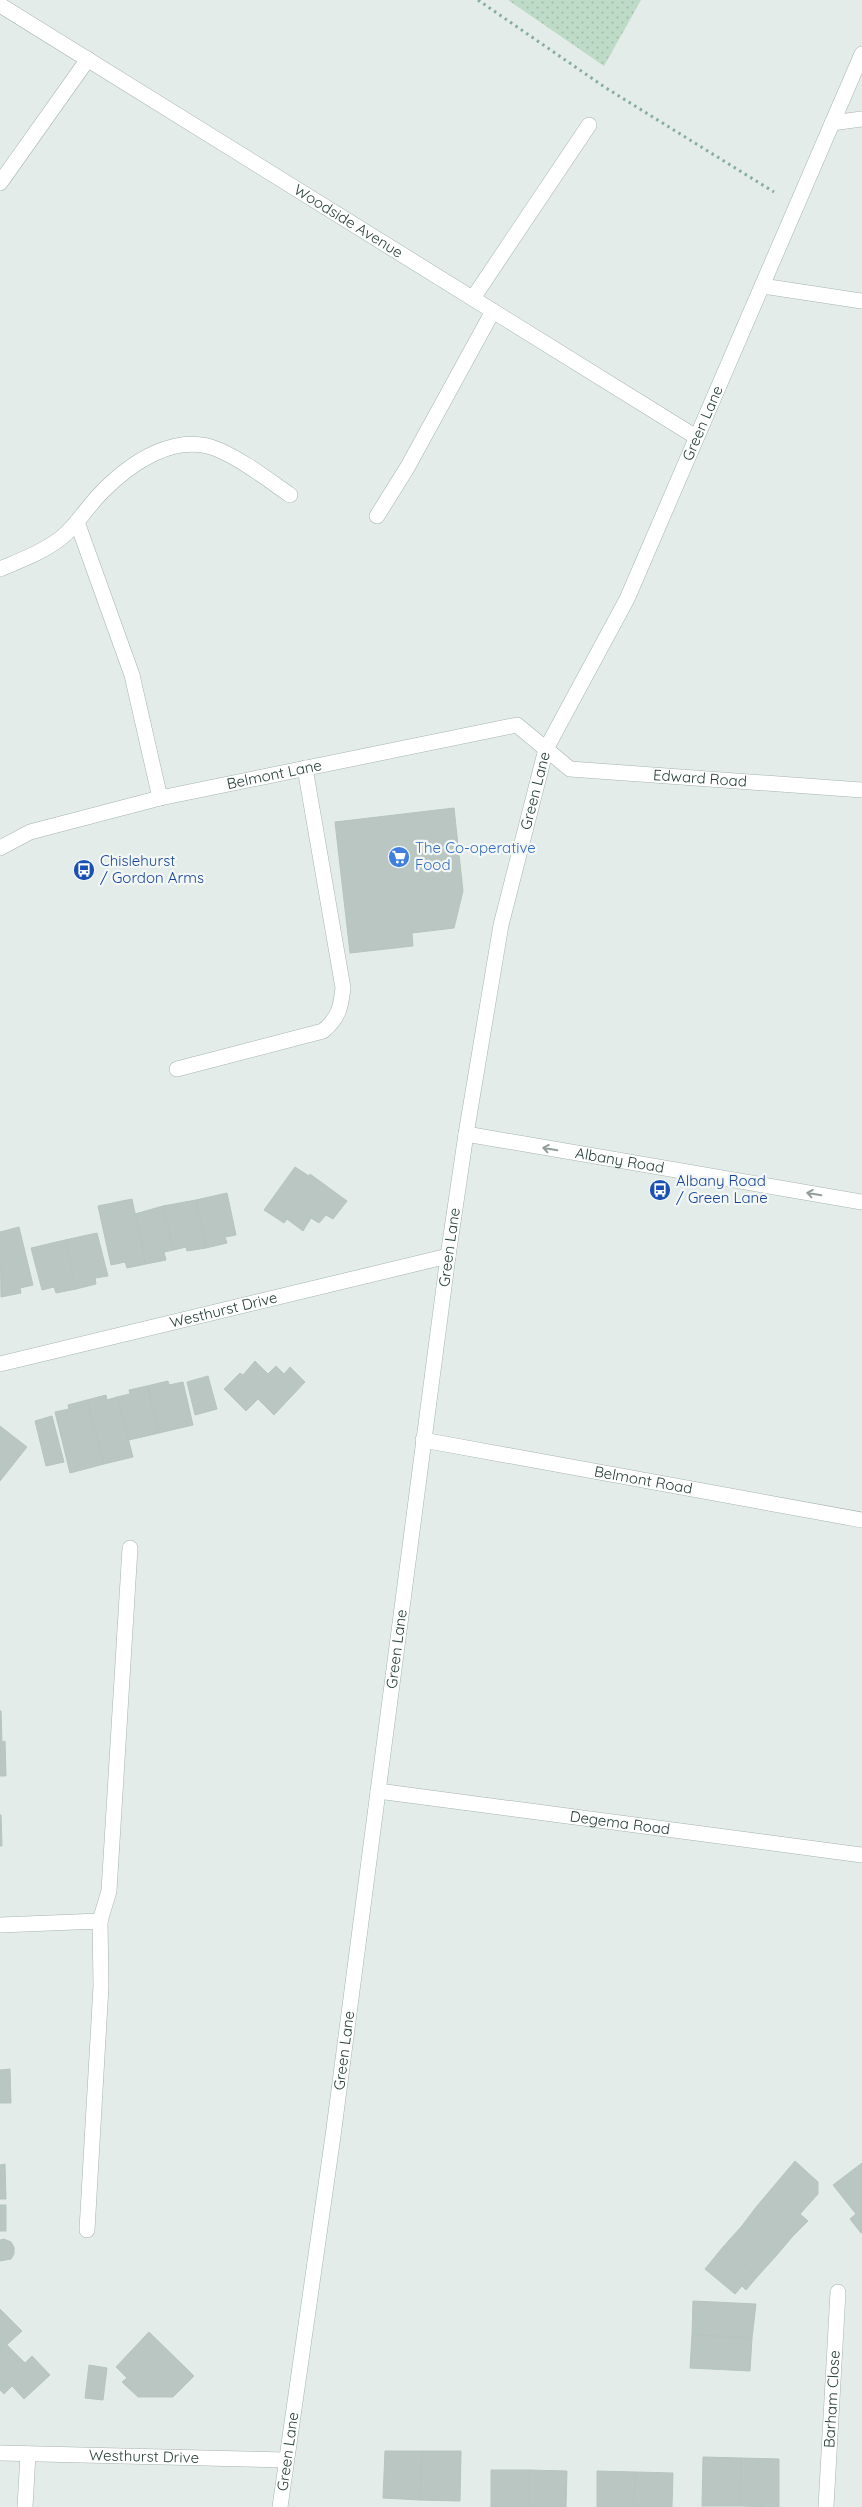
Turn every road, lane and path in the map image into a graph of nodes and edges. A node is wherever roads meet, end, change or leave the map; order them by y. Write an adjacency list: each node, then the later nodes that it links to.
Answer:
1 (478, 0): 9 (path)
2 (0, 5): 4 (street, Woodside Avenue)
3 (862, 54): 6 (street, Green Lane)
4 (88, 59): 8 (street); 11 (street, Woodside Avenue)
5 (862, 119): 6 (street)
6 (832, 123): 9 (street, Green Lane)
7 (589, 125): 11 (street)
8 (0, 183)
9 (796, 205): 10 (street, Green Lane)
10 (762, 286): 12 (street); 14 (street, Green Lane)
11 (474, 298): 13 (street, Woodside Avenue)
12 (862, 301)
13 (493, 311): 14 (street, Woodside Avenue); 16 (street)
14 (696, 437): 19 (street, Green Lane)
15 (290, 495): 17 (street)
16 (377, 516)
17 (77, 522): 18 (street); 22 (street)
18 (0, 569)
19 (546, 749): 20 (street, Belmont Lane); 21 (street, Edward Road); 25 (street, Green Lane)
20 (305, 768): 22 (street, Belmont Lane); 24 (street)
21 (862, 790)
22 (160, 798): 23 (street, Belmont Lane)
23 (0, 848)
24 (177, 1069)
25 (466, 1134): 26 (street, Albany Road, one-way to 25); 27 (street, Green Lane)
26 (862, 1202)
27 (448, 1256): 28 (street, Westhurst Drive); 29 (street, Green Lane)
28 (0, 1364)
29 (423, 1440): 30 (street, Belmont Road); 32 (street, Green Lane)
30 (862, 1520)
31 (130, 1548): 34 (street)
32 (378, 1791): 33 (street, Degema Road); 40 (street, Green Lane)
33 (862, 1855)
34 (100, 1921): 35 (street); 36 (street)
35 (0, 1925)
36 (87, 2230)
37 (838, 2292): 43 (street, Barham Close)
38 (0, 2453): 39 (street, Westhurst Drive)
39 (28, 2454): 40 (street, Westhurst Drive); 41 (street)
40 (286, 2460): 42 (street, Green Lane)
41 (25, 2507)
42 (280, 2507)
43 (826, 2507)

